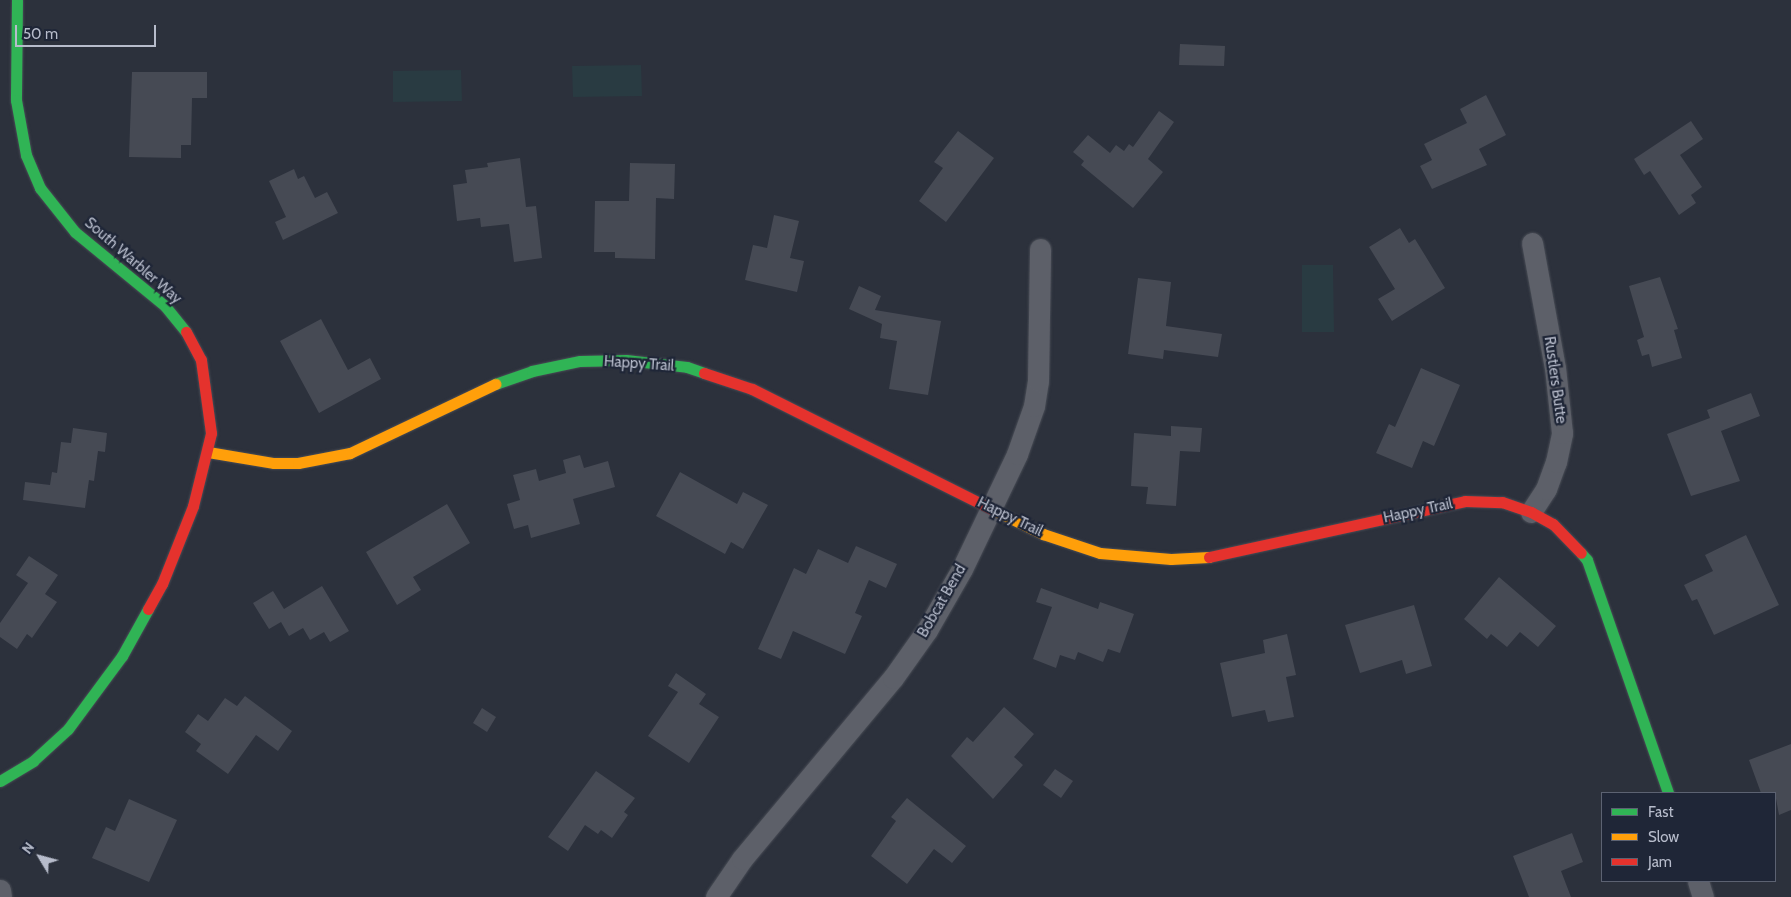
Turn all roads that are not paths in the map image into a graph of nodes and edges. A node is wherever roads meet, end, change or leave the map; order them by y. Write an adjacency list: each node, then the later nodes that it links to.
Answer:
1 (17, 0): 4 (street, South Warbler Way)
2 (1532, 243): 6 (street, Rustlers Butte)
3 (1040, 249): 5 (street, Bobcat Bend)
4 (208, 452): 5 (street, Happy Trail); 7 (street, South Warbler Way)
5 (990, 508): 6 (street, Happy Trail); 12 (street, Bobcat Bend)
6 (1531, 512): 8 (street, Happy Trail)
7 (0, 781)
8 (1668, 792)
9 (1698, 882): 13 (street)
10 (0, 890): 11 (street)
11 (2, 897)
12 (716, 897)
13 (1704, 897)

